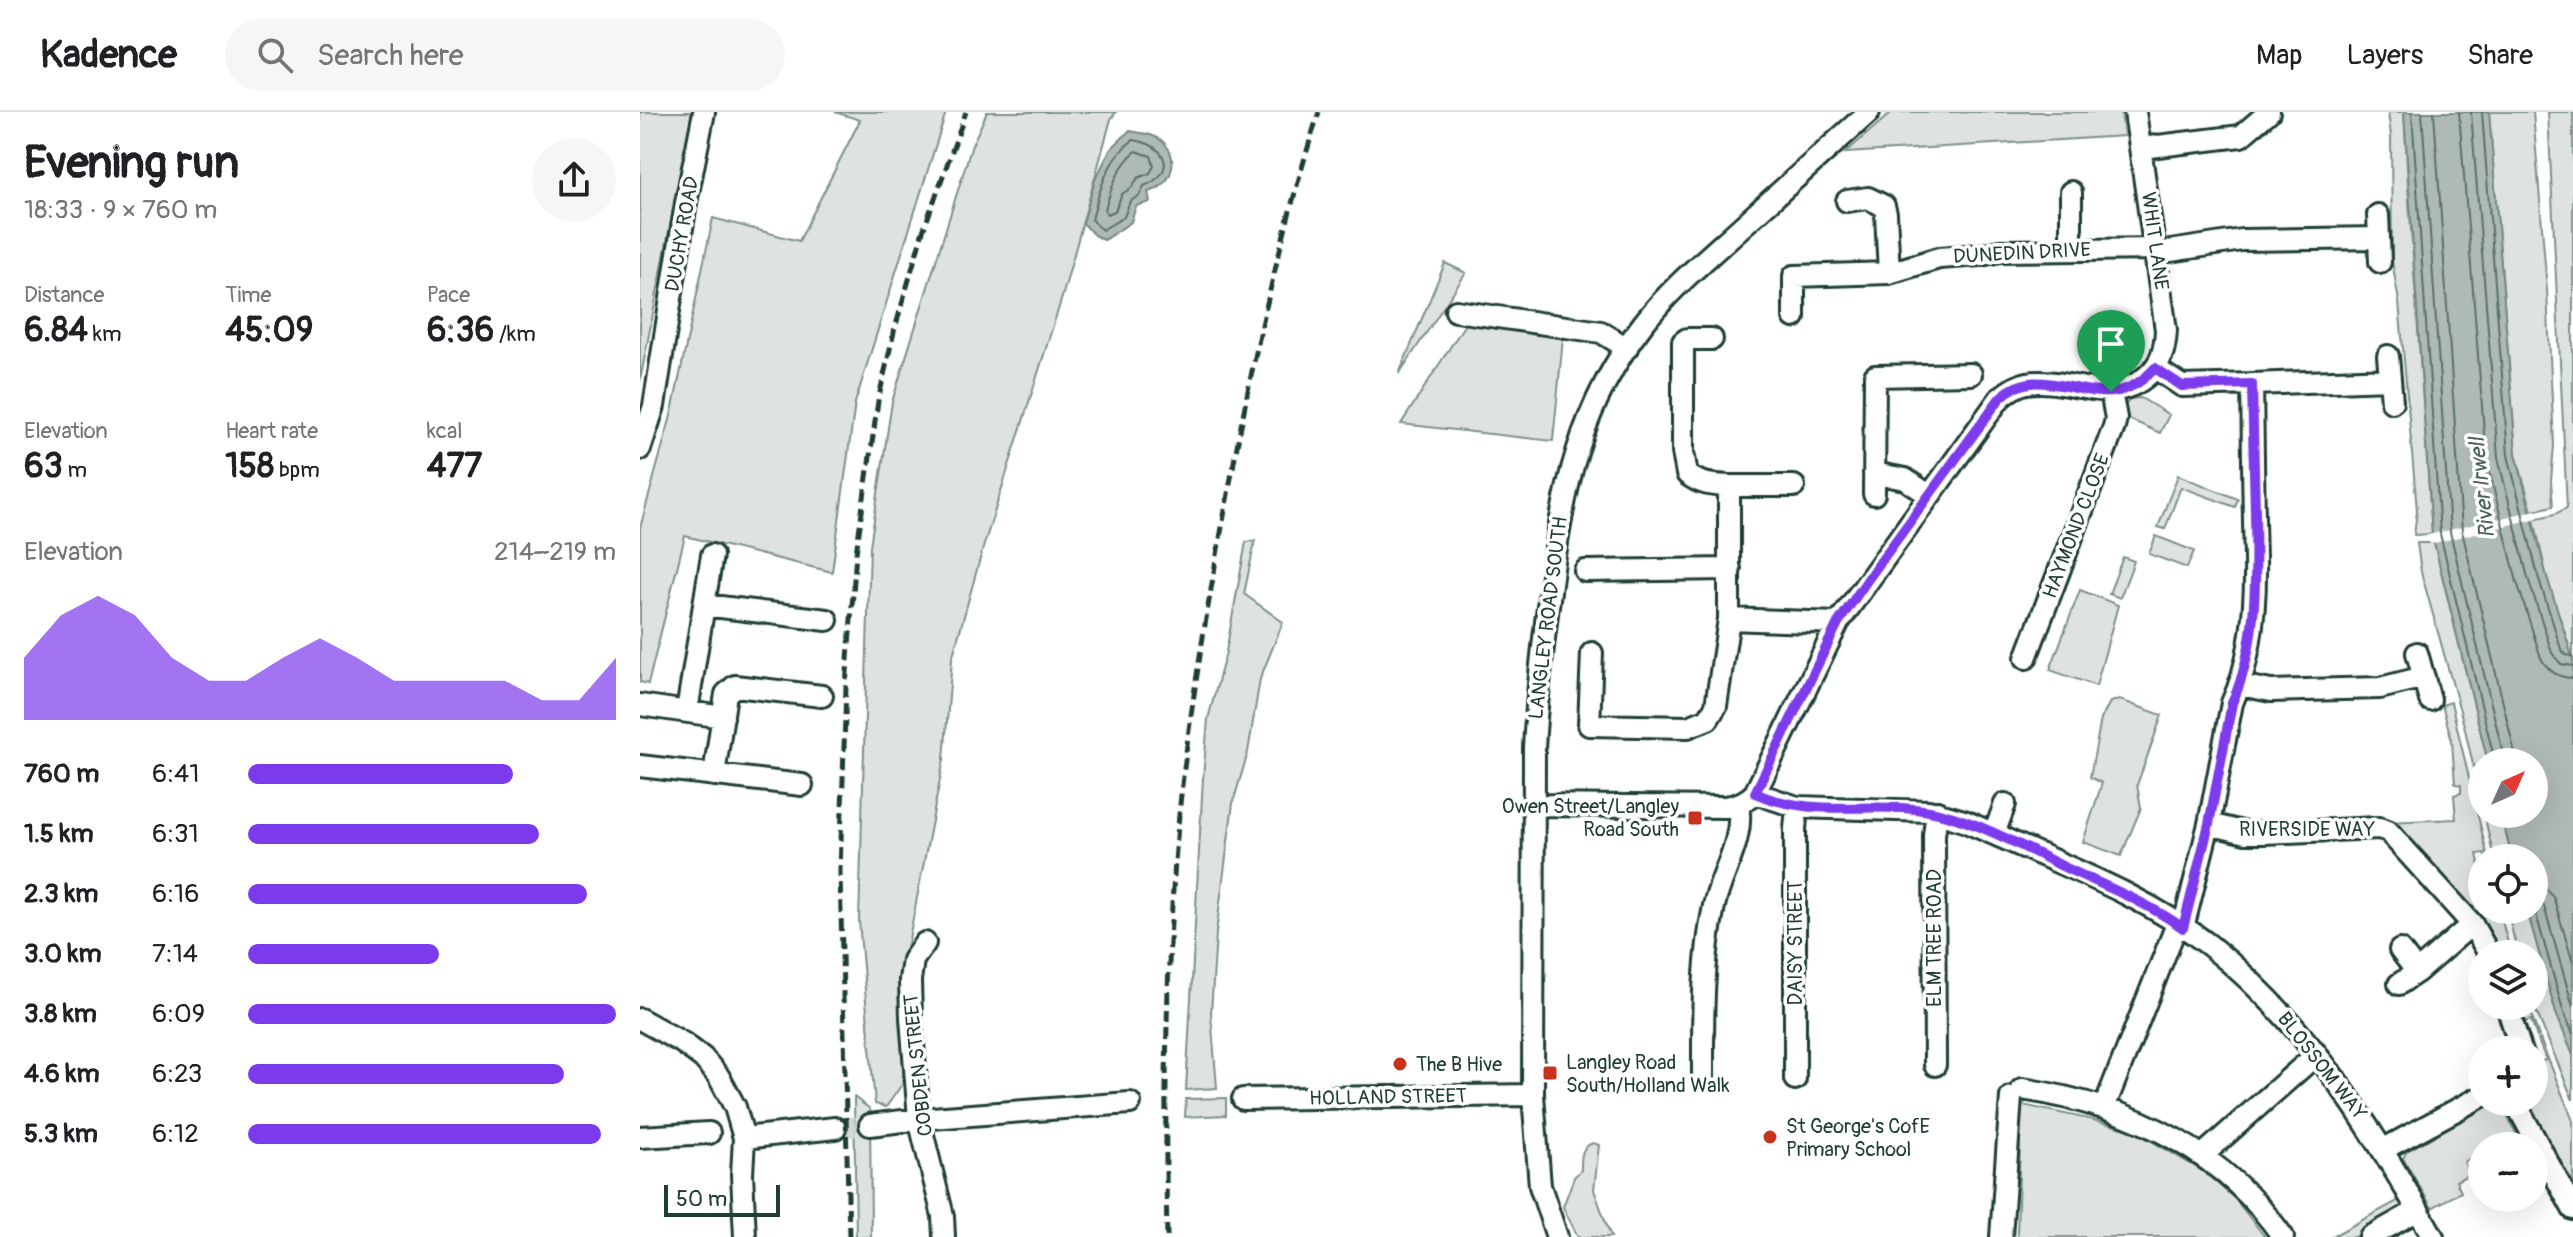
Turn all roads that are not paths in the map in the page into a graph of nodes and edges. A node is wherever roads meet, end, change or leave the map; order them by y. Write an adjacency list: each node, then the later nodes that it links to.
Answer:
1 (704, 112): 25 (street, DUCHY ROAD)
2 (1869, 112): 17 (street, LANGLEY ROAD SOUTH)
3 (2135, 112): 5 (street, WHIT LANE)
4 (2269, 112): 5 (street)
5 (2141, 148): 11 (street, WHIT LANE)
6 (2071, 192): 10 (street)
7 (1847, 201): 13 (street)
8 (2378, 215): 9 (street)
9 (2379, 238): 11 (street, DUNEDIN DRIVE); 12 (street)
10 (2071, 249): 11 (street, DUNEDIN DRIVE); 13 (street, DUNEDIN DRIVE)
11 (2157, 251): 19 (street, WHIT LANE)
12 (2380, 262)
13 (1889, 273): 15 (street, DUNEDIN DRIVE)
14 (1456, 311): 17 (street)
15 (1794, 317)
16 (1712, 339): 26 (street)
17 (1627, 348): 51 (street, LANGLEY ROAD SOUTH)
18 (2388, 356): 21 (street)
19 (2155, 368): 22 (street); 23 (street)
20 (1971, 374): 28 (street)
21 (2390, 379): 22 (street); 24 (street)
22 (2252, 384): 40 (street)
23 (2111, 392): 28 (street); 38 (street, HAYMOND CLOSE)
24 (2392, 402)
25 (640, 449)
26 (1729, 486): 27 (street); 30 (street)
27 (1794, 486)
28 (1929, 495): 35 (street)
29 (712, 555): 32 (street)
30 (1730, 569): 31 (street); 33 (street)
31 (1585, 571)
32 (704, 605): 34 (street); 44 (street)
33 (1729, 619): 35 (street); 36 (street)
34 (827, 620)
35 (1838, 623): 49 (street)
36 (1592, 653)
37 (2417, 653): 39 (street)
38 (2026, 658)
39 (2424, 677): 40 (street); 42 (street)
40 (2240, 685): 54 (street)
41 (822, 696): 45 (street)
42 (2430, 700)
43 (640, 705): 44 (street)
44 (687, 711): 45 (street)
45 (723, 717): 47 (street)
46 (640, 766): 47 (street)
47 (714, 775): 48 (street)
48 (802, 785)
49 (1747, 799): 51 (street); 52 (street, BLOSSOM WAY); 67 (street)
50 (2005, 804): 55 (street)
51 (1534, 805): 69 (street, LANGLEY ROAD SOUTH)
52 (1797, 807): 53 (street, BLOSSOM WAY); 68 (street, DAISY STREET)
53 (1937, 812): 55 (street, BLOSSOM WAY); 66 (street, ELM TREE ROAD)
54 (2209, 824): 56 (street, RIVERSIDE WAY); 58 (street)
55 (1994, 834): 58 (street, BLOSSOM WAY)
56 (2468, 920)
57 (2472, 924): 59 (street, RIVERSIDE WAY); 62 (street)
58 (2180, 926): 65 (street, BLOSSOM WAY); 73 (street)
59 (2481, 940)
60 (925, 943): 75 (street, COBDEN STREET)
61 (2400, 950): 62 (street)
62 (2417, 972): 63 (street)
63 (2399, 984)
64 (640, 1019): 80 (street)
65 (2317, 1054): 81 (street, BLOSSOM WAY); 82 (street)
66 (1935, 1065)
67 (1703, 1079)
68 (1795, 1079)
69 (1533, 1095): 70 (street, HOLLAND STREET); 87 (street, LANGLEY ROAD SOUTH)
70 (1243, 1099)
71 (1130, 1103): 75 (street)
72 (2468, 1104): 81 (street)
73 (2104, 1108): 82 (street); 88 (street)
74 (2523, 1116): 83 (street)
75 (919, 1119): 76 (street); 86 (street, COBDEN STREET)
76 (870, 1125)
77 (835, 1128): 80 (street)
78 (704, 1131): 79 (street)
79 (640, 1137)
80 (744, 1138): 85 (street)
81 (2384, 1149): 84 (street, BLOSSOM WAY)
82 (2203, 1155): 89 (street)
83 (2573, 1209)
84 (2418, 1210): 90 (street); 91 (street, BLOSSOM WAY)
85 (745, 1237)
86 (944, 1237)
87 (1557, 1237)
88 (2001, 1237)
89 (2283, 1237)
90 (2370, 1237)
91 (2433, 1237)

